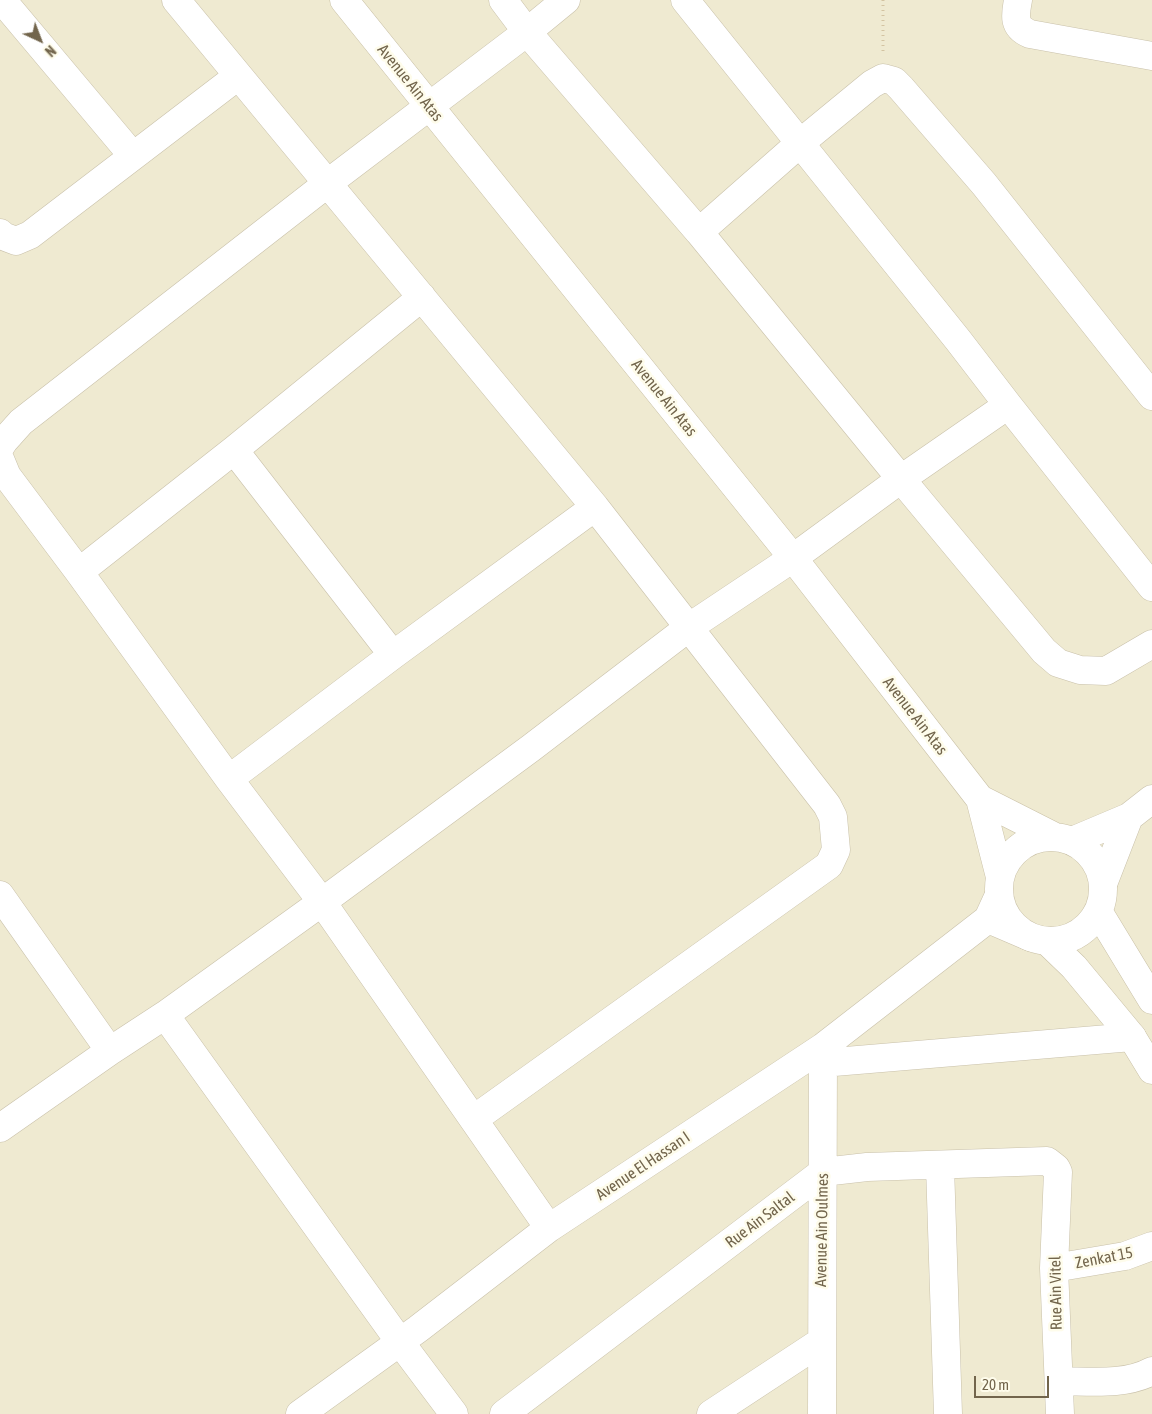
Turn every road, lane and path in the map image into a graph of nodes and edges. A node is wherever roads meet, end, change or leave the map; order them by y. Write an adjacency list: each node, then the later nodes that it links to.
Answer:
1 (2, 0): 15 (street)
2 (176, 0): 11 (street)
3 (344, 0): 13 (street, Avenue Ain Atas)
4 (503, 0): 9 (street)
5 (566, 0): 9 (street)
6 (685, 0): 14 (street)
7 (883, 0): 12 (path)
8 (1018, 0): 10 (street)
9 (527, 32): 13 (street); 17 (street)
10 (1152, 56)
11 (238, 76): 15 (street); 16 (street)
12 (883, 78): 14 (street); 20 (street)
13 (429, 107): 16 (street); 27 (street, Avenue Ain Atas)
14 (799, 144): 17 (street); 21 (street)
15 (134, 156): 18 (street)
16 (328, 183): 19 (street); 22 (street)
17 (698, 232): 25 (street)
18 (0, 233)
19 (422, 296): 23 (street); 26 (street)
20 (1152, 396)
21 (1008, 405): 25 (street); 29 (street)
22 (0, 448)
23 (234, 450): 28 (street); 32 (street)
24 (0, 459): 28 (street)
25 (901, 479): 27 (street); 31 (street)
26 (595, 507): 30 (street); 32 (street)
27 (793, 558): 30 (street); 34 (street, Avenue Ain Atas)
28 (79, 572): 33 (street)
29 (1152, 587)
30 (688, 628): 41 (street); 51 (street)
31 (1152, 644)
32 (392, 655): 33 (street)
33 (229, 779): 41 (street)
34 (980, 799): 37 (street); 39 (street)
35 (1152, 799): 36 (street)
36 (1130, 817): 37 (street); 38 (street)
37 (1064, 839): 38 (street); 39 (street)
38 (1103, 884): 42 (street)
39 (999, 886): 43 (street); 44 (street)
40 (0, 895): 48 (street)
41 (322, 902): 46 (street); 51 (street)
42 (1094, 918): 44 (street); 45 (street)
43 (988, 919): 44 (street); 49 (street, Avenue El Hassan I)
44 (1038, 939): 47 (street)
45 (1152, 1000)
46 (165, 1015): 48 (street); 59 (street)
47 (1132, 1037): 49 (street); 50 (street)
48 (110, 1050): 52 (street)
49 (822, 1055): 54 (street, Avenue Ain Oulmes); 55 (street, Avenue El Hassan I)
50 (1152, 1070)
51 (474, 1119): 55 (street)
52 (0, 1128)
53 (940, 1166): 54 (street); 57 (street, Rue Ain Vitel); 67 (street)
54 (823, 1172): 58 (street, Avenue Ain Oulmes); 62 (street, Rue Ain Saltal)
55 (549, 1228): 59 (street, Avenue El Hassan I)
56 (1152, 1246): 57 (street, Zenkat 15)
57 (1054, 1268): 61 (street, Rue Ain Vitel)
58 (822, 1341): 65 (street); 66 (street, Avenue Ain Oulmes)
59 (400, 1342): 63 (street, Avenue El Hassan I); 64 (street)
60 (1152, 1371): 61 (street)
61 (1059, 1381): 68 (street, Rue Ain Vitel)
62 (513, 1411)
63 (300, 1414)
64 (454, 1414)
65 (711, 1414)
66 (822, 1414)
67 (948, 1414)
68 (1060, 1414)

